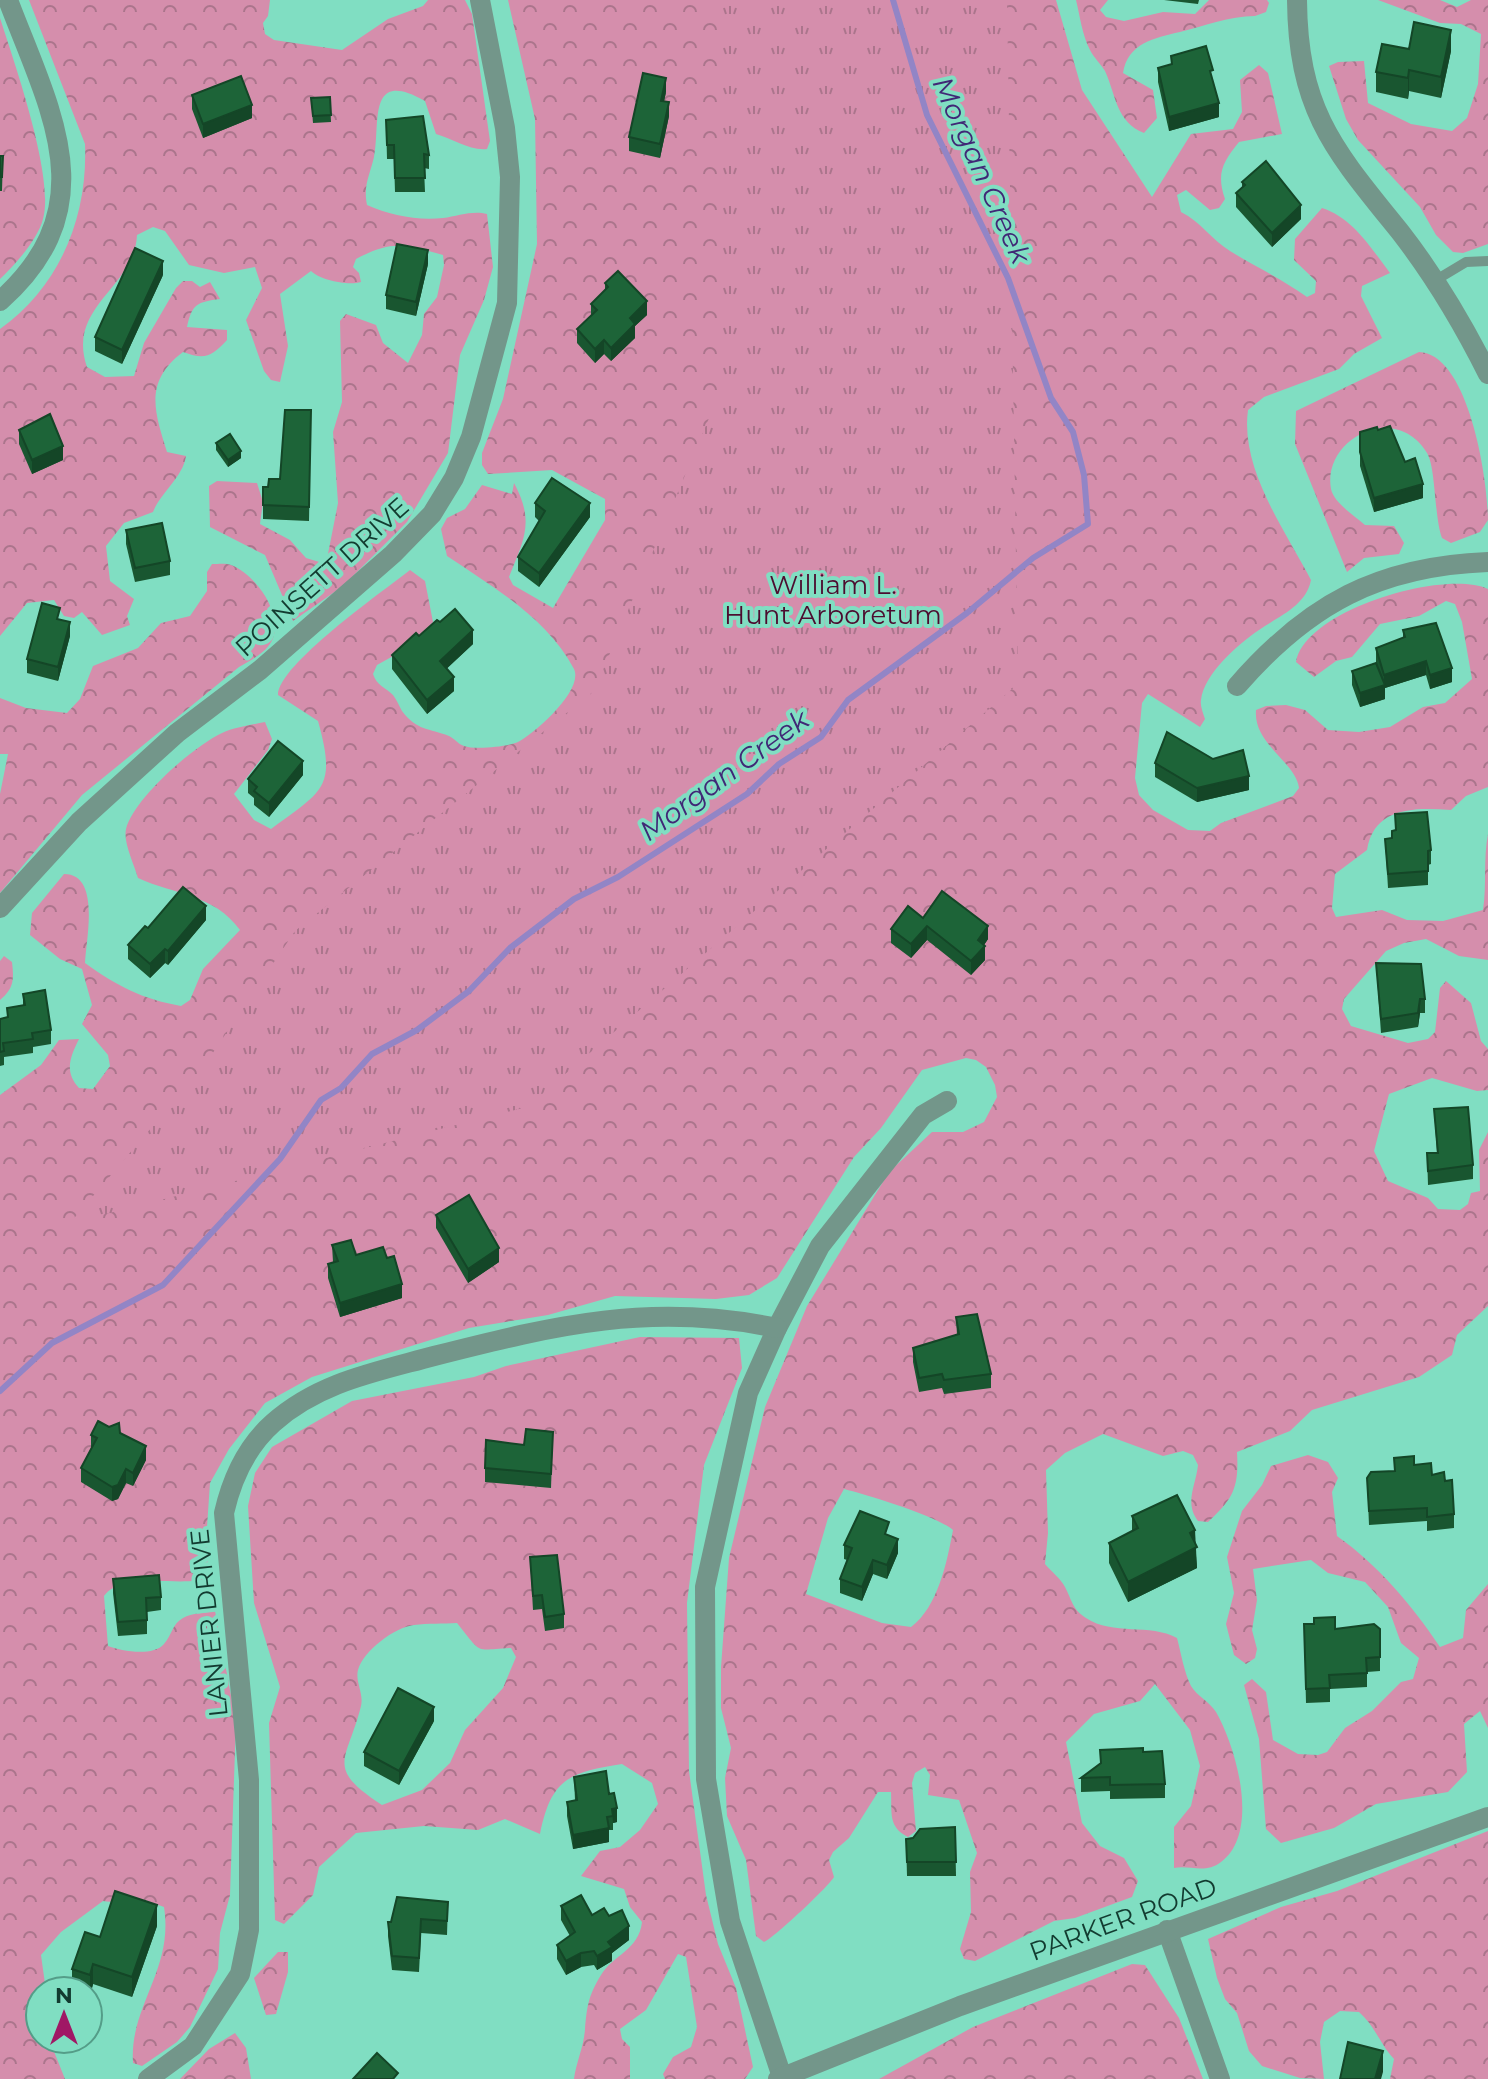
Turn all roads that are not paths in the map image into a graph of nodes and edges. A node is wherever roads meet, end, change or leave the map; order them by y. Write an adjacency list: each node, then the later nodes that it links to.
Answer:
1 (8, 0): 6 (street)
2 (480, 0): 10 (street, POINSETT DRIVE)
3 (1297, 0): 5 (street)
4 (1488, 261): 5 (lane)
5 (1436, 280): 7 (street)
6 (0, 301)
7 (1488, 374)
8 (1488, 562): 9 (street)
9 (1237, 686)
10 (0, 908)
11 (947, 1101): 12 (street)
12 (777, 1328): 15 (street); 16 (street, LANIER DRIVE)
13 (1488, 1817): 14 (street, PARKER ROAD)
14 (1167, 1930): 15 (street, PARKER ROAD); 17 (street)
15 (780, 2078)
16 (148, 2079)
17 (1220, 2079)

